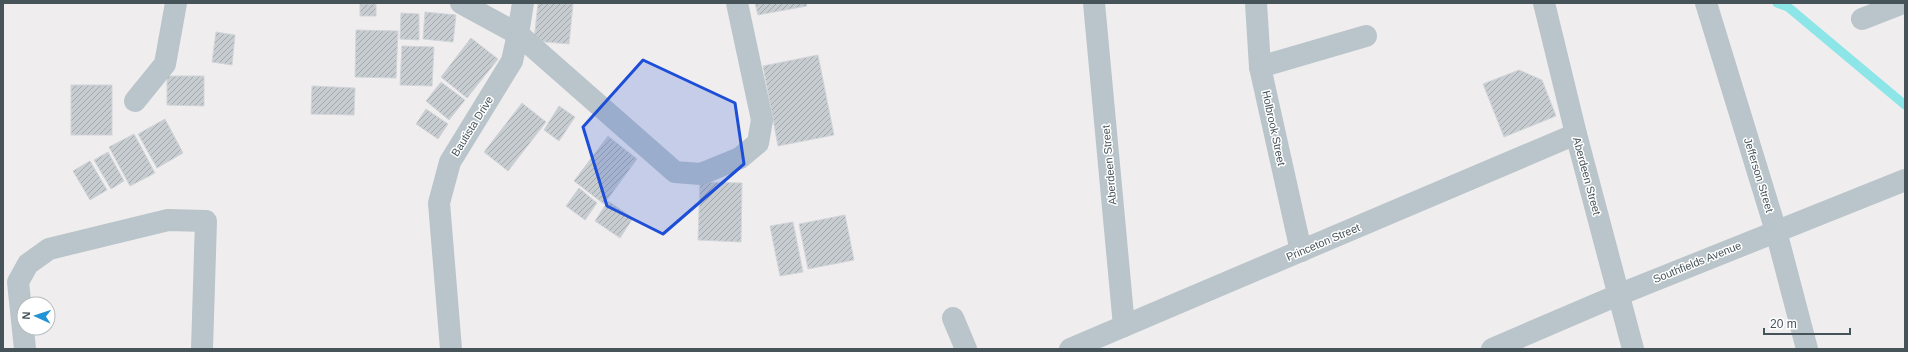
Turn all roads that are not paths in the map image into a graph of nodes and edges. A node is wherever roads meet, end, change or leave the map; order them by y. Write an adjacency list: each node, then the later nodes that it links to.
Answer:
1 (176, 3): 14 (street)
2 (461, 3): 11 (street)
3 (522, 3): 11 (street, Bautista Drive)
4 (737, 3): 11 (street)
5 (1094, 3): 21 (street, Aberdeen Street)
6 (1256, 3): 13 (street, Holbrook Street)
7 (1544, 3): 15 (street, Aberdeen Street)
8 (1706, 3): 17 (street, Jefferson Street)
9 (1904, 3): 10 (street)
10 (1862, 19)
11 (518, 34): 24 (street, Bautista Drive)
12 (1366, 36): 13 (street)
13 (1260, 67): 18 (street, Holbrook Street)
14 (135, 101)
15 (1576, 134): 18 (street, Princeton Street); 19 (street, Aberdeen Street)
16 (1905, 180): 17 (street, Southfields Avenue)
17 (1776, 231): 19 (street, Southfields Avenue); 29 (street, Jefferson Street)
18 (1301, 251): 21 (street, Princeton Street)
19 (1618, 295): 27 (street, Southfields Avenue); 28 (street, Aberdeen Street)
20 (952, 318): 25 (street)
21 (1124, 326): 26 (street, Princeton Street)
22 (25, 349): 23 (street)
23 (202, 349)
24 (451, 349)
25 (966, 349)
26 (1070, 349)
27 (1492, 349)
28 (1633, 349)
29 (1807, 349)

